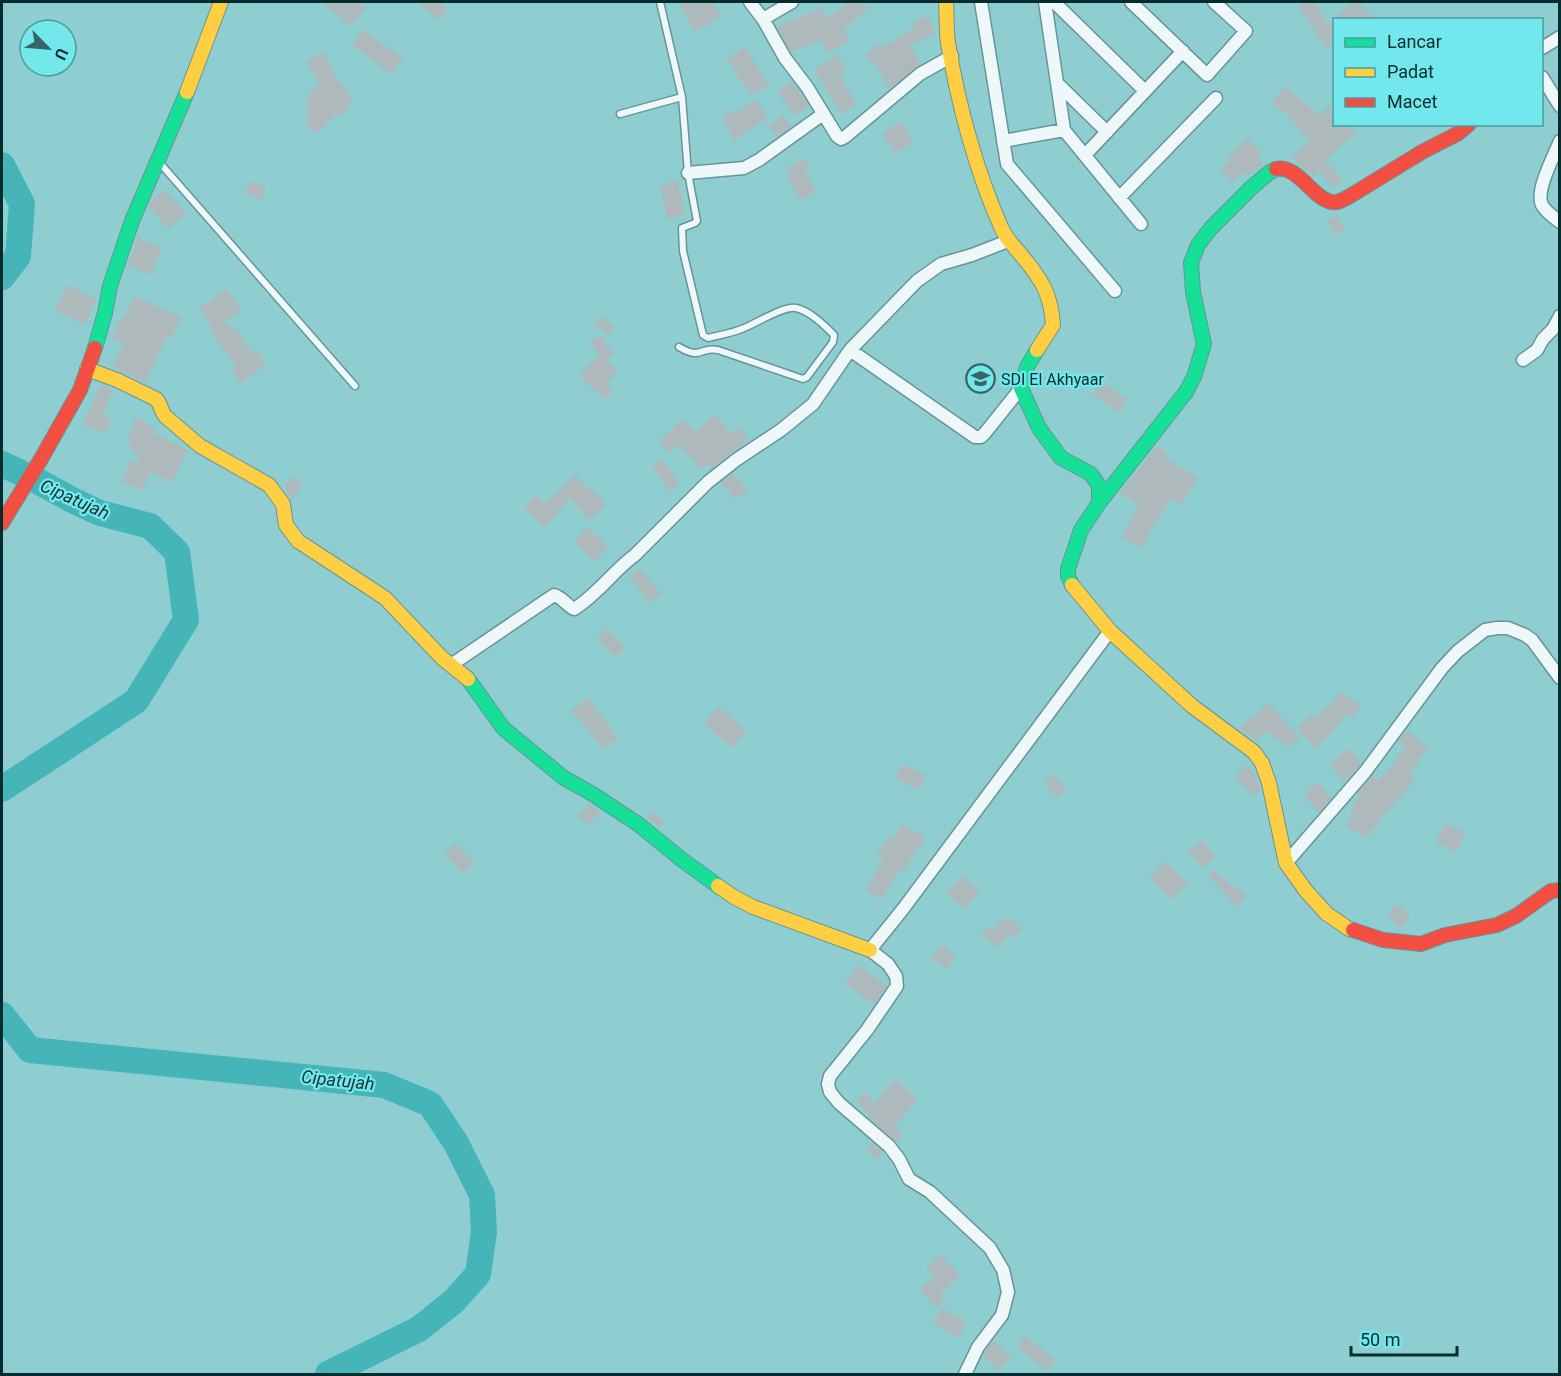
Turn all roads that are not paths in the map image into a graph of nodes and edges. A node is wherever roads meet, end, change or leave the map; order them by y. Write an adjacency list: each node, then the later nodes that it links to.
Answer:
1 (220, 2): 30 (street)
2 (660, 2): 19 (lane)
3 (750, 2): 11 (street)
4 (792, 2): 11 (street)
5 (946, 2): 15 (street)
6 (981, 2): 27 (street)
7 (1045, 2): 17 (street)
8 (1054, 2): 18 (street)
9 (1131, 2): 14 (street)
10 (1214, 2): 14 (street)
11 (763, 19): 23 (street)
12 (1560, 37): 13 (street)
13 (1543, 47)
14 (1182, 51): 18 (street)
15 (952, 56): 23 (street); 35 (street)
16 (1543, 79): 21 (street)
17 (1057, 83): 25 (street); 26 (street)
18 (1145, 91): 26 (street)
19 (682, 97): 22 (lane); 31 (lane)
20 (1216, 98): 32 (street)
21 (1560, 106)
22 (620, 114)
23 (823, 114): 31 (street)
24 (1468, 126): 44 (street)
25 (1064, 130): 27 (street); 29 (street)
26 (1107, 132): 29 (street)
27 (1003, 141): 36 (street)
28 (1560, 141): 33 (street)
29 (1085, 155): 32 (street)
30 (158, 161): 41 (street); 42 (lane)
31 (688, 173): 38 (lane)
32 (1119, 198): 34 (street)
33 (1560, 222)
34 (1141, 224)
35 (1008, 241): 39 (street); 43 (street)
36 (1115, 291)
37 (1560, 316): 40 (street)
38 (679, 347)
39 (850, 350): 43 (street); 47 (street)
40 (1523, 360)
41 (87, 369): 45 (street); 47 (street)
42 (355, 386)
43 (1021, 388): 44 (street)
44 (1099, 503): 46 (street)
45 (3, 521)
46 (1110, 631): 49 (street); 51 (street)
47 (451, 665): 51 (street)
48 (1560, 678): 49 (street)
49 (1286, 863): 50 (street)
50 (1560, 890)
51 (870, 950): 52 (street)
52 (965, 1374)

